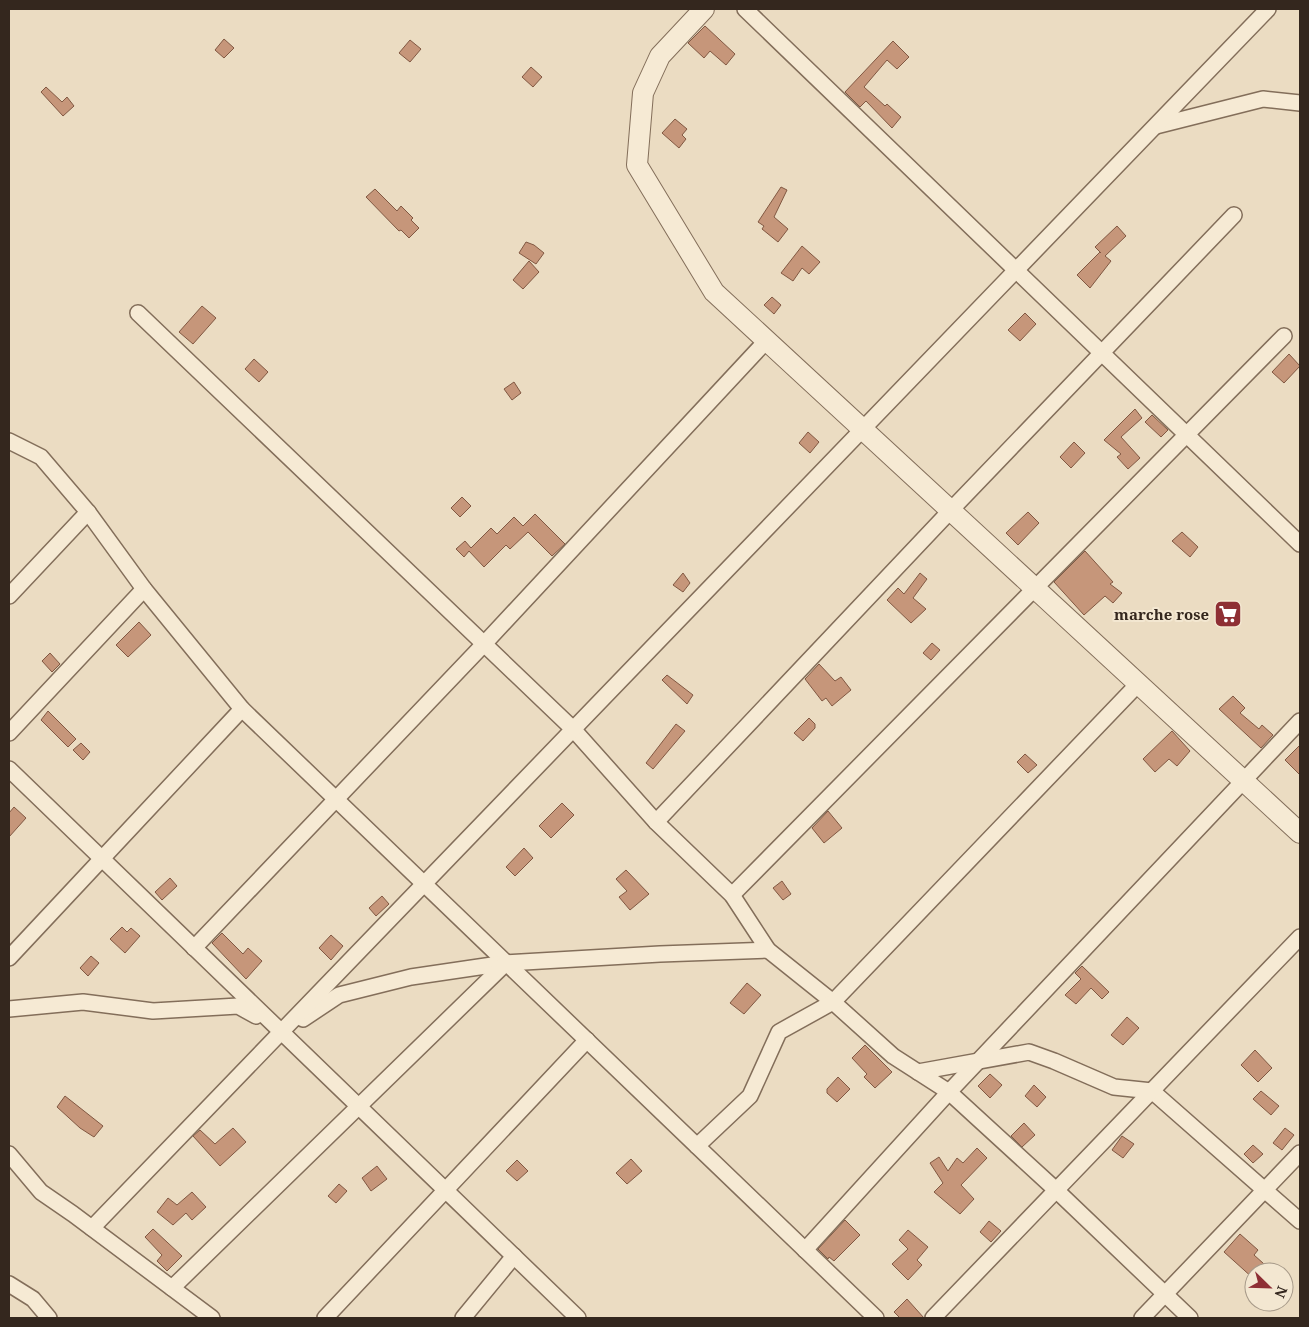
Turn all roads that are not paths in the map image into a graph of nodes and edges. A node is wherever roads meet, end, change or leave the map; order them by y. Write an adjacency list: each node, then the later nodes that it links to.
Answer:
1 (704, 9): 10 (street)
2 (745, 9): 7 (street)
3 (1268, 9): 5 (street)
4 (1300, 103): 5 (street)
5 (1156, 126): 7 (street)
6 (1234, 215): 11 (street)
7 (1016, 270): 11 (street); 12 (street)
8 (138, 313): 21 (street)
9 (1284, 336): 13 (street)
10 (767, 340): 12 (street); 21 (street)
11 (1102, 353): 13 (street); 15 (street)
12 (863, 429): 15 (street); 25 (street)
13 (1186, 434): 17 (street); 18 (street)
14 (9, 441): 16 (street)
15 (951, 510): 18 (street); 30 (street)
16 (88, 512): 19 (street); 20 (street)
17 (1300, 544)
18 (1035, 588): 22 (street); 34 (street)
19 (144, 589): 23 (street); 26 (street)
20 (9, 596)
21 (484, 644): 25 (street); 29 (street)
22 (1139, 683): 28 (street); 40 (street)
23 (242, 709): 29 (street); 32 (street)
24 (1300, 721): 28 (street)
25 (574, 729): 30 (street); 33 (street)
26 (9, 733)
27 (9, 770): 32 (street)
28 (1244, 781): 31 (street); 44 (street)
29 (336, 799): 33 (street); 36 (street)
30 (656, 822): 34 (street)
31 (1300, 833)
32 (102, 859): 36 (street); 38 (street)
33 (424, 884): 39 (street); 42 (street)
34 (732, 895): 37 (street)
35 (1300, 937): 46 (street)
36 (194, 948): 42 (street)
37 (768, 950): 39 (street); 40 (street)
38 (9, 958)
39 (506, 963): 42 (street); 43 (street); 48 (street)
40 (833, 1002): 45 (street); 49 (street)
41 (9, 1009): 42 (street)
42 (282, 1032): 48 (street); 56 (street)
43 (587, 1040): 49 (street); 52 (street)
44 (976, 1063): 45 (street); 46 (street); 47 (street)
45 (918, 1072): 47 (street)
46 (1152, 1090): 53 (street); 54 (street)
47 (949, 1092): 53 (street); 57 (street)
48 (359, 1107): 52 (street); 60 (street)
49 (697, 1146): 57 (street)
50 (9, 1154): 56 (street)
51 (1300, 1154): 54 (street)
52 (446, 1190): 58 (street); 64 (street)
53 (1056, 1190): 61 (street); 68 (street)
54 (1266, 1190): 55 (street); 61 (street)
55 (1300, 1222)
56 (92, 1228): 60 (street)
57 (805, 1250): 67 (street)
58 (514, 1256): 65 (street); 66 (street)
59 (9, 1284): 62 (street)
60 (172, 1288): 63 (street)
61 (1165, 1295): 69 (street); 70 (street)
62 (49, 1318)
63 (212, 1318)
64 (325, 1318)
65 (463, 1318)
66 (578, 1318)
67 (876, 1318)
68 (933, 1318)
69 (1142, 1318)
70 (1190, 1318)

